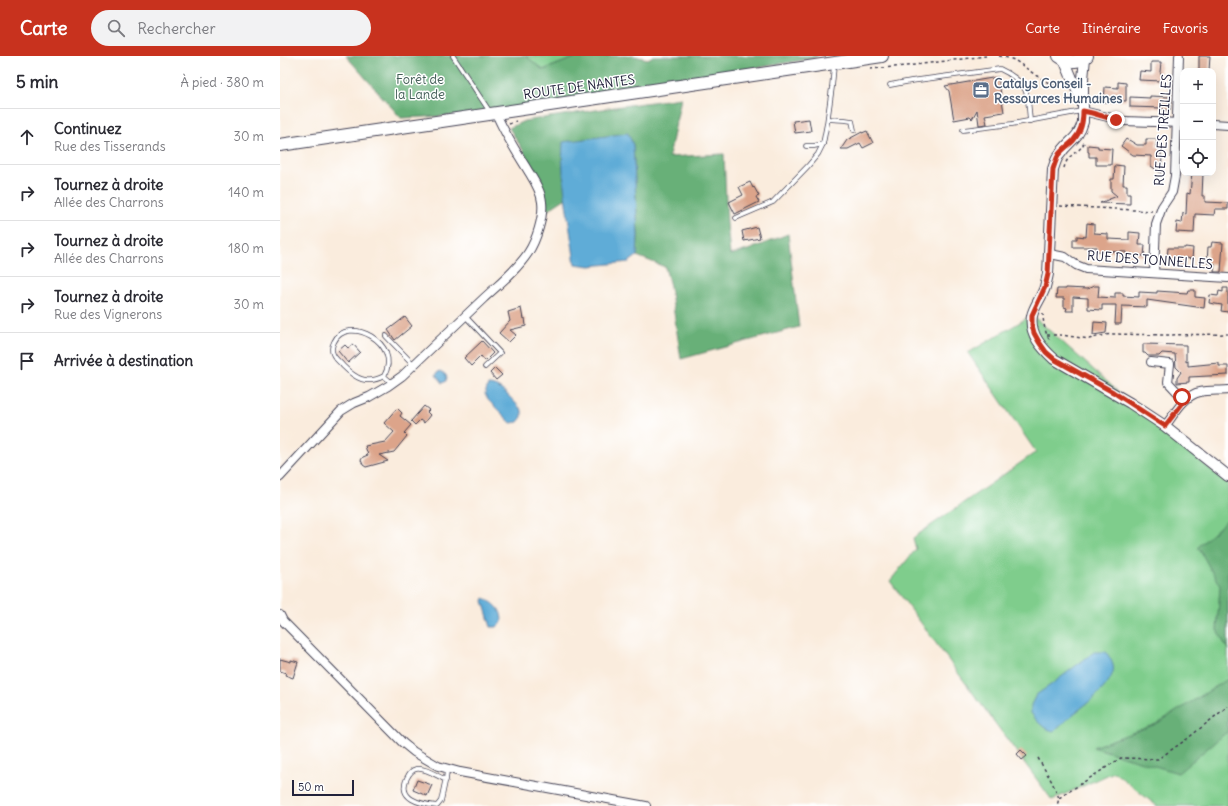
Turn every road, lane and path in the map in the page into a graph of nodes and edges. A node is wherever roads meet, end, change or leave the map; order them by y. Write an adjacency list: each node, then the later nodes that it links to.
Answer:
1 (453, 56): 11 (lane)
2 (882, 56): 7 (main road, ROUTE DE NANTES)
3 (999, 56): 8 (path)
4 (1179, 56): 14 (street, RUE DES TREILLES)
5 (1086, 57): 6 (main road); 10 (street)
6 (1061, 58): 8 (street)
7 (836, 60): 11 (main road, ROUTE DE NANTES); 12 (lane)
8 (1073, 82): 10 (street)
9 (890, 85): 13 (lane)
10 (1082, 108): 13 (lane); 14 (street); 25 (street)
11 (494, 114): 19 (main road, ROUTE DE NANTES); 28 (street)
12 (828, 119): 17 (lane); 20 (lane)
13 (1030, 121): 18 (lane)
14 (1180, 123): 23 (street, RUE DES TREILLES)
15 (1216, 124): 16 (street)
16 (1228, 125)
17 (854, 130)
18 (963, 130)
19 (280, 144)
20 (823, 144): 21 (lane); 24 (lane)
21 (806, 146)
22 (1060, 206): 23 (path)
23 (1160, 212): 26 (street, RUE DES TREILLES)
24 (736, 218)
25 (1050, 254): 26 (street, RUE DES TONNELLES); 39 (street)
26 (1154, 273): 27 (street, RUE DES TONNELLES)
27 (1228, 278)
28 (465, 316): 33 (street); 34 (lane)
29 (1228, 334): 30 (path)
30 (1047, 335)
31 (386, 336): 33 (lane)
32 (1151, 362): 38 (street)
33 (414, 364): 36 (street)
34 (485, 367)
35 (384, 376): 35 (lane); 36 (lane)
36 (392, 383): 41 (street)
37 (1228, 390): 38 (street)
38 (1185, 400): 39 (street)
39 (1165, 426): 40 (street)
40 (1228, 476)
41 (280, 477)
42 (280, 615): 45 (street)
43 (1228, 706): 47 (path)
44 (1038, 758): 47 (path)
45 (447, 769): 46 (lane); 48 (street)
46 (446, 780): 46 (lane)
47 (1059, 798): 49 (path)
48 (646, 806)
49 (1057, 806)

